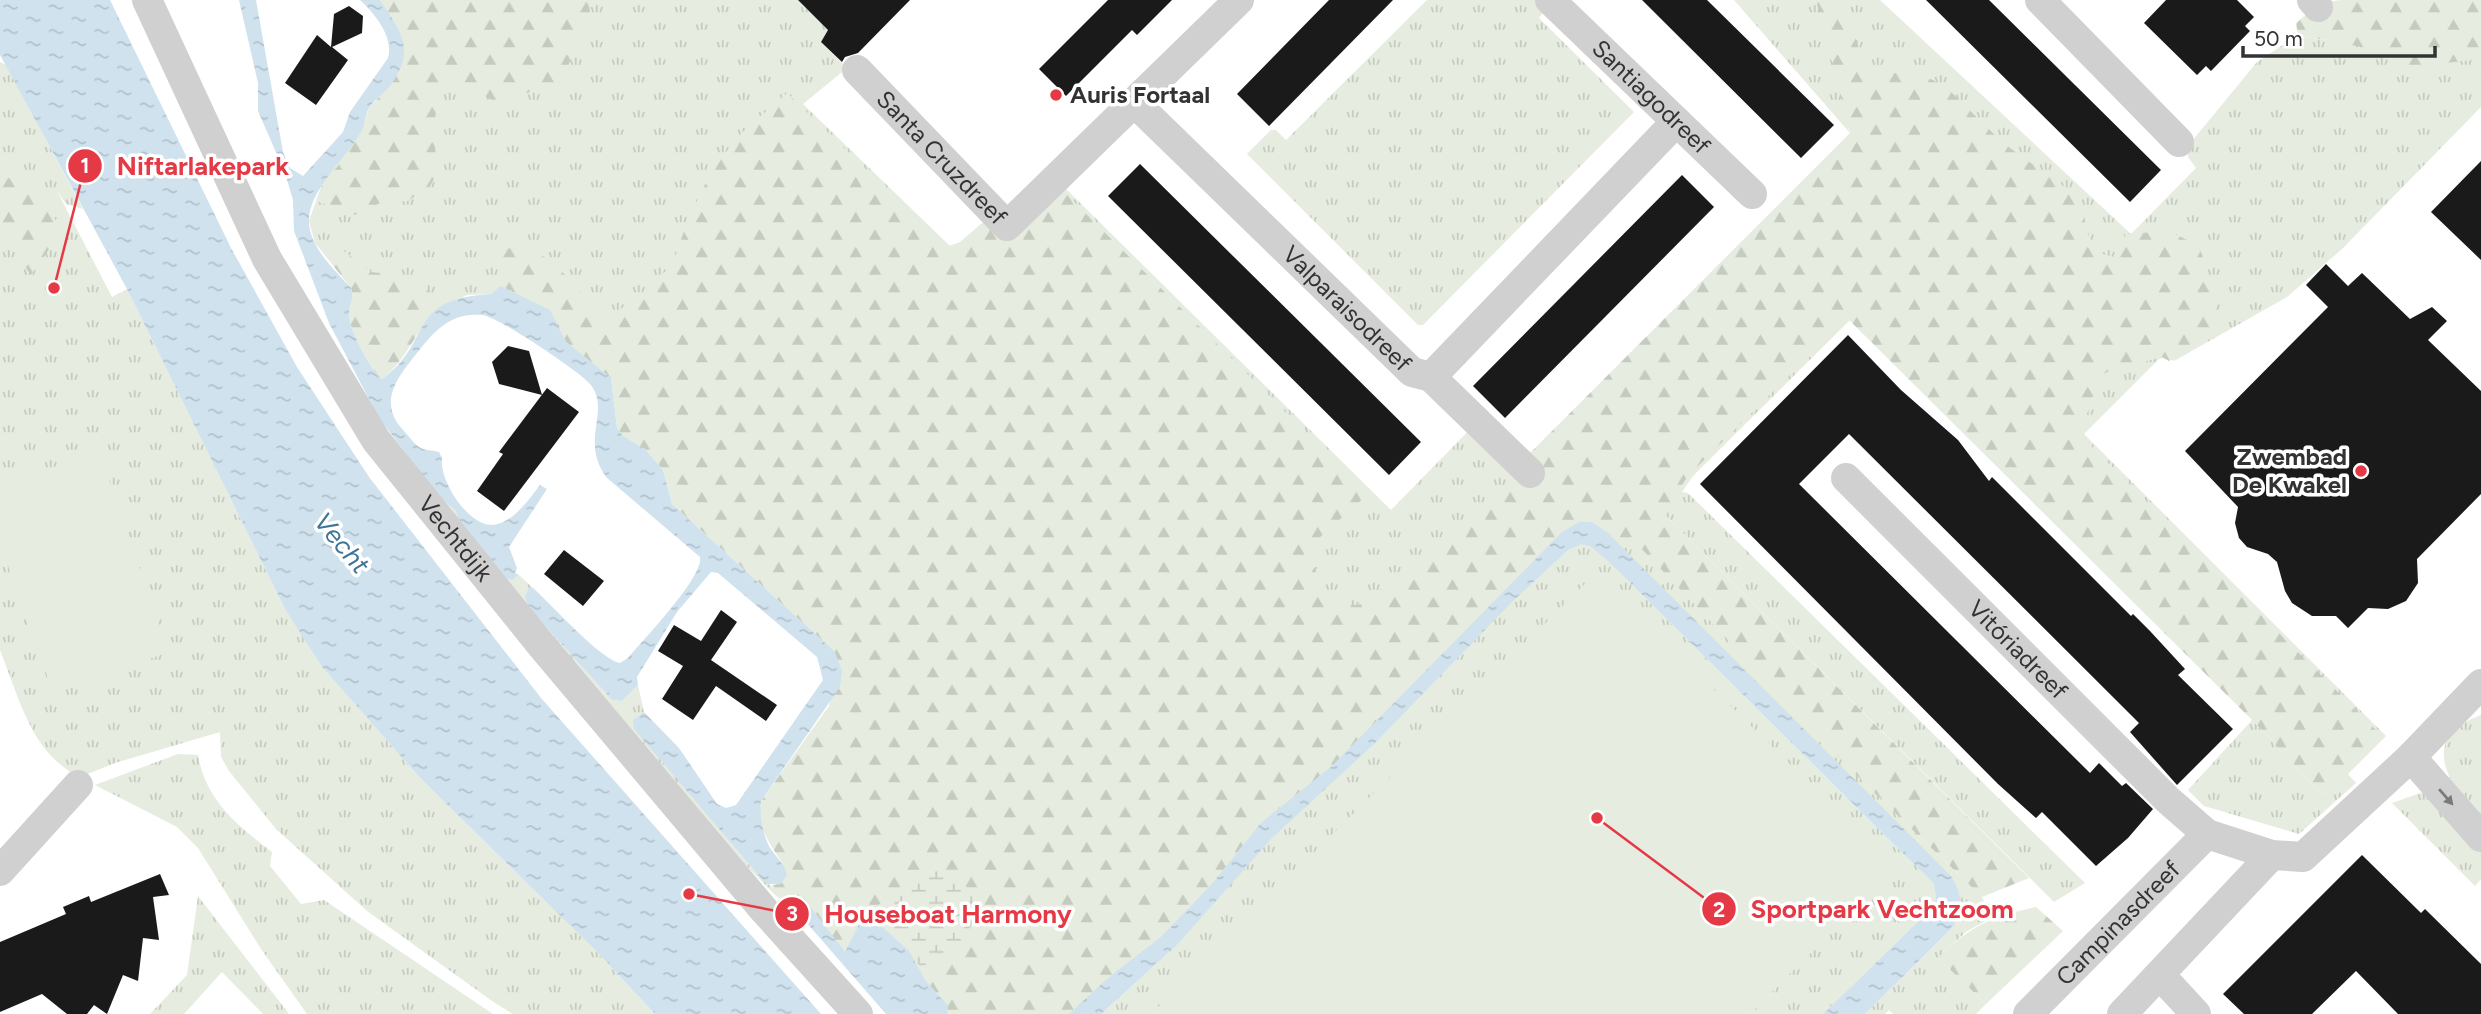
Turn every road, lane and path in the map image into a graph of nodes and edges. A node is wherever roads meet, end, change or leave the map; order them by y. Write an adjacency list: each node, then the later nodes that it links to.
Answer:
1 (146, 0): 21 (street, Vechtdijk)
2 (1239, 0): 6 (street, Santa Cruzdreef)
3 (1550, 0): 7 (street, Santiagodreef)
4 (2040, 0): 8 (street)
5 (857, 70): 6 (street, Santa Cruzdreef)
6 (1136, 104): 10 (street, Valparaisodreef)
7 (1675, 123): 9 (street, Santiagodreef); 10 (street, Valparaisodreef)
8 (2179, 142)
9 (1752, 194)
10 (1431, 377): 11 (street)
11 (1530, 472)
12 (1846, 478): 16 (street, Vitóriadreef)
13 (2481, 684): 14 (street)
14 (2411, 757): 17 (street, one-way to 17); 18 (street)
15 (78, 786): 19 (street)
16 (2198, 828): 18 (street); 22 (street, Campinasdreef)
17 (2481, 837)
18 (2272, 855): 20 (street)
19 (0, 871)
20 (2160, 975): 23 (street); 24 (street)
21 (858, 1014)
22 (2028, 1014)
23 (2122, 1014)
24 (2196, 1014)

